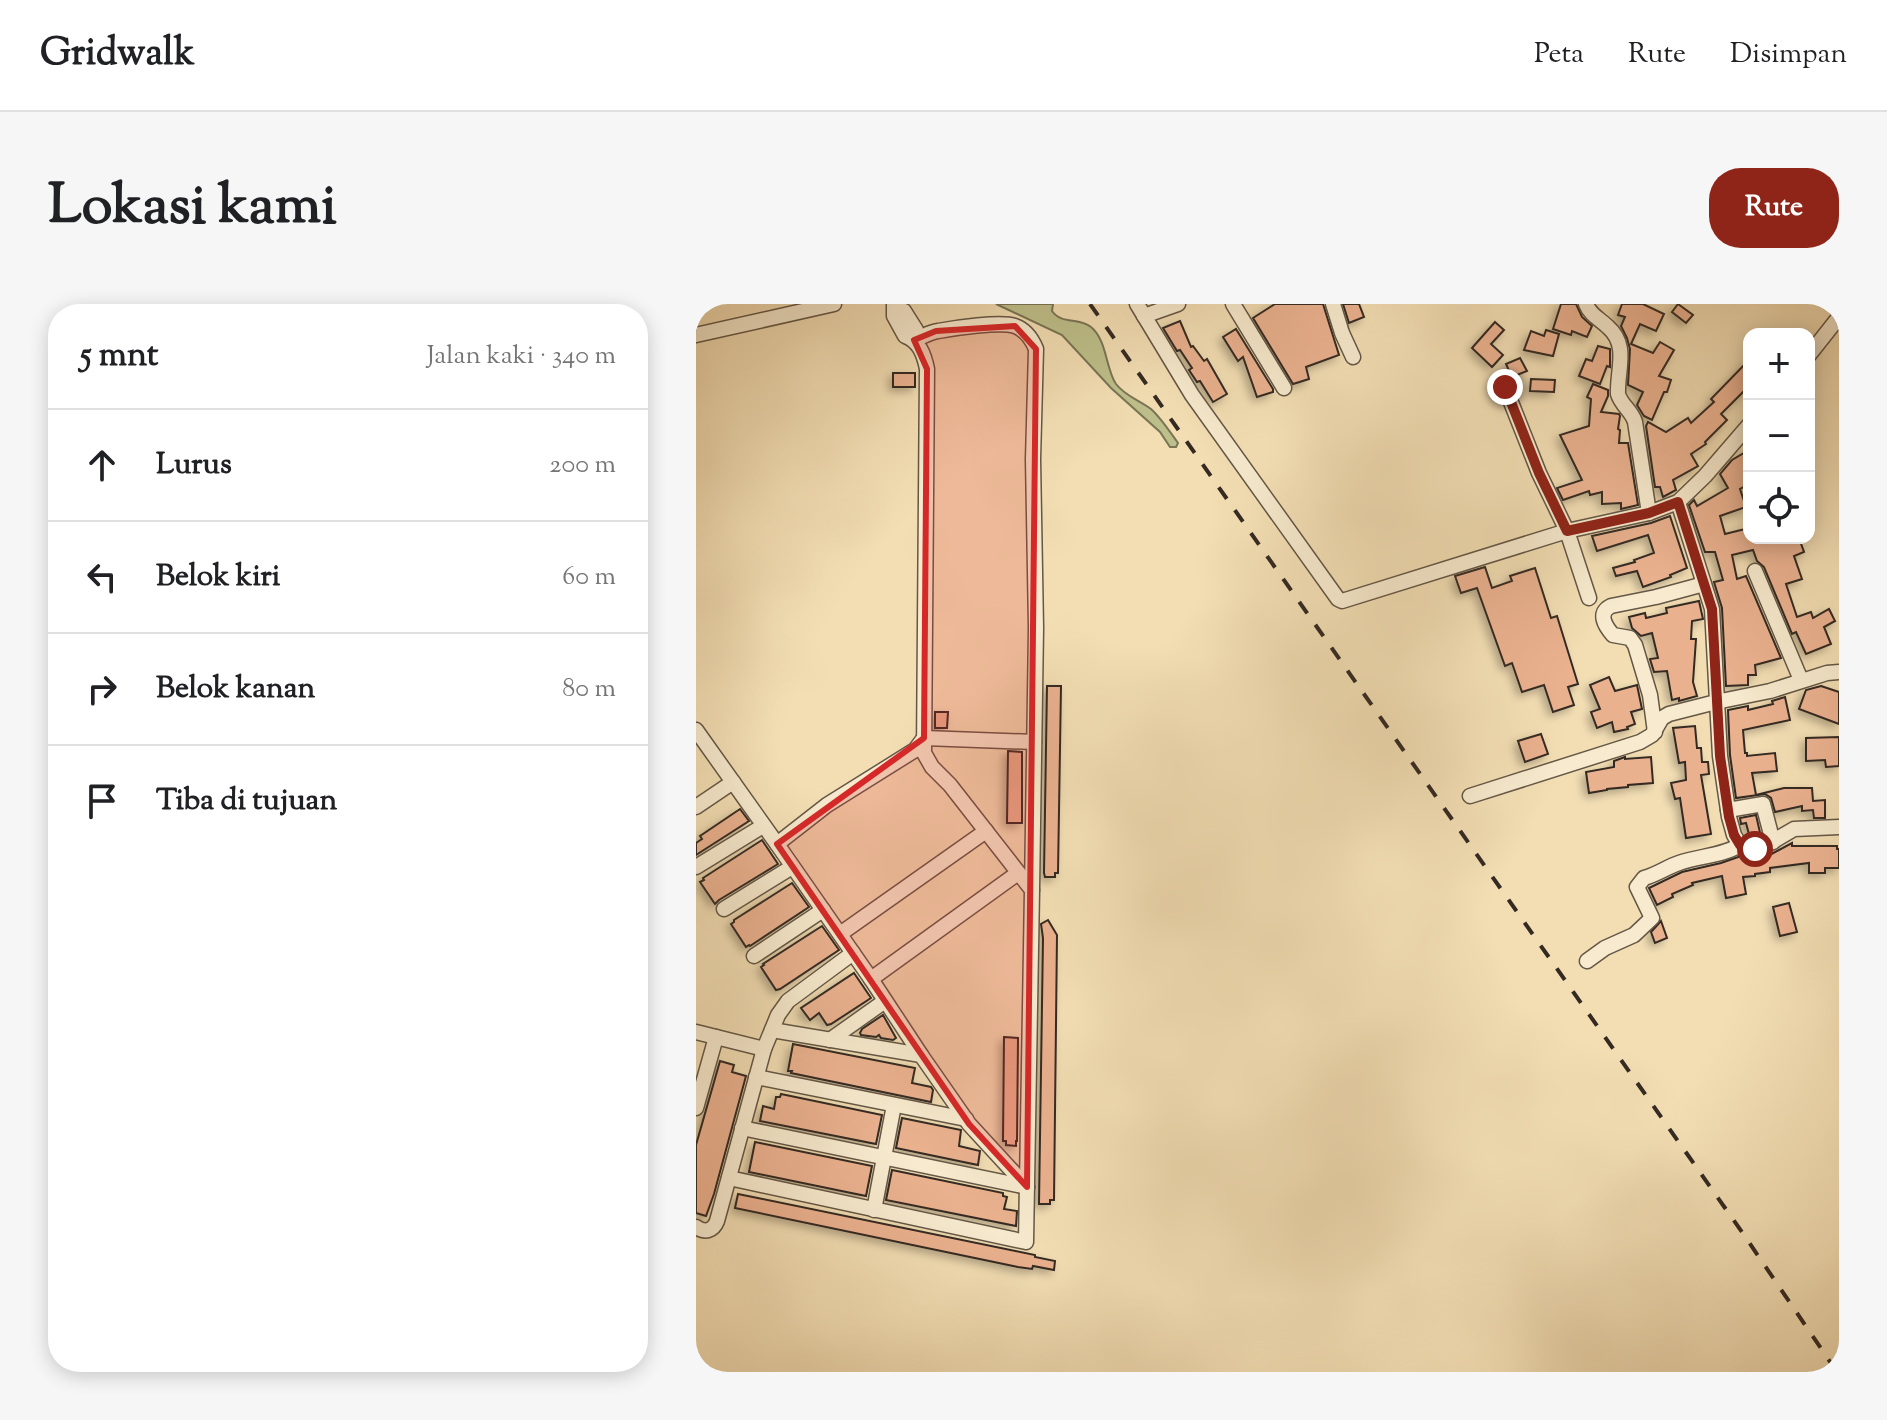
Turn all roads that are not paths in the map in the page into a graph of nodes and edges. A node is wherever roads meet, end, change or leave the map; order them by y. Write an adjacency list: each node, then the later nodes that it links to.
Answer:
1 (834, 304): 9 (street)
2 (1178, 304): 7 (street)
3 (1233, 304): 14 (street)
4 (1333, 304): 12 (street)
5 (1586, 304): 17 (street)
6 (894, 305): 10 (street)
7 (1141, 310): 18 (street)
8 (1839, 317): 11 (street)
9 (696, 335)
10 (914, 340): 27 (street); 28 (street)
11 (1815, 347)
12 (1353, 357)
13 (1505, 387): 18 (street)
14 (1284, 388)
15 (1743, 432): 16 (street)
16 (1678, 502): 17 (street); 20 (street)
17 (1649, 513): 18 (street)
18 (1567, 531): 21 (street)
19 (1755, 571): 23 (street)
20 (1704, 584): 24 (street); 25 (street)
21 (1589, 598)
22 (1839, 672): 23 (street)
23 (1801, 680): 24 (street)
24 (1716, 702): 25 (street); 32 (street)
25 (1655, 732): 30 (street)
26 (698, 737): 29 (street)
27 (924, 738): 28 (street); 35 (street); 37 (street)
28 (1034, 742): 42 (street)
29 (733, 782): 31 (street); 33 (street)
30 (1470, 796)
31 (696, 807)
32 (1728, 810): 36 (street); 38 (street)
33 (763, 826): 37 (street); 39 (street)
34 (1839, 827): 36 (street)
35 (986, 831): 41 (street); 45 (street)
36 (1773, 842): 38 (street)
37 (777, 844): 40 (street)
38 (1740, 845): 48 (street)
39 (696, 867)
40 (792, 867): 43 (street); 44 (street)
41 (1018, 873): 42 (street); 49 (street)
42 (1032, 890): 64 (street)
43 (724, 909)
44 (823, 910): 45 (street); 47 (street)
45 (840, 934): 46 (street)
46 (853, 953): 49 (street); 51 (street)
47 (754, 956)
48 (1587, 961)
49 (871, 979): 50 (street)
50 (885, 1001): 54 (street); 56 (street)
51 (772, 1030): 54 (street); 55 (street)
52 (696, 1032): 53 (street)
53 (716, 1037): 55 (street); 59 (street)
54 (830, 1040): 56 (street)
55 (764, 1049): 57 (street)
56 (921, 1055): 60 (street)
57 (756, 1077): 58 (street); 61 (street)
58 (894, 1105): 60 (street); 62 (street)
59 (696, 1108)
60 (966, 1119): 64 (street)
61 (742, 1128): 62 (street); 63 (street)
62 (884, 1157): 64 (street); 65 (street)
63 (729, 1178): 65 (street); 66 (street)
64 (1027, 1187): 65 (street)
65 (874, 1210)
66 (696, 1227)

